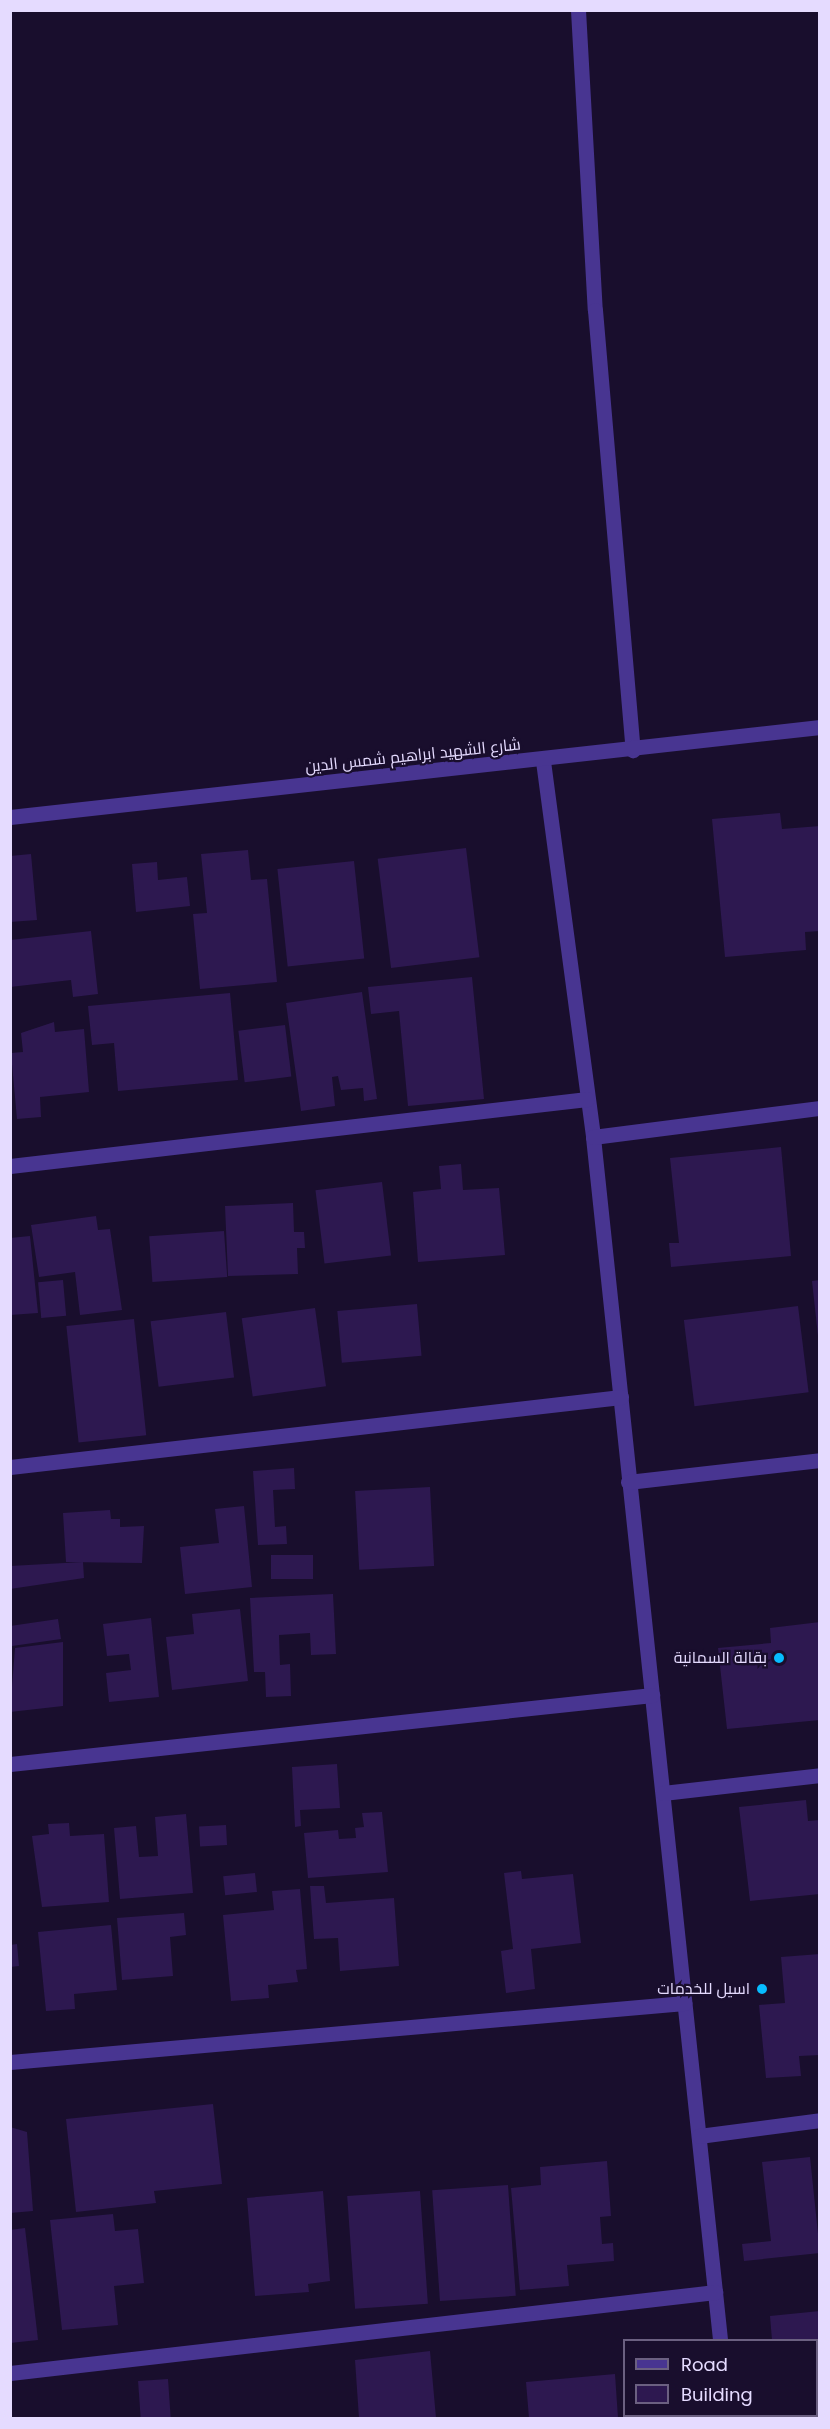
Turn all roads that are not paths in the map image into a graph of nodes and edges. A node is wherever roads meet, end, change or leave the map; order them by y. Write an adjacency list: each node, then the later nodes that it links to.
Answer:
1 (578, 10): 3 (street)
2 (819, 727): 3 (street, شارع الشهيد ابراهيم شمس الدين)
3 (633, 750): 4 (street, شارع الشهيد ابراهيم شمس الدين)
4 (543, 761): 5 (street, شارع الشهيد ابراهيم شمس الدين); 6 (street)
5 (10, 817)
6 (587, 1099): 8 (street); 9 (street)
7 (819, 1108): 8 (street)
8 (593, 1137): 10 (street)
9 (10, 1166)
10 (621, 1396): 12 (street); 13 (street)
11 (819, 1460): 13 (street)
12 (10, 1467)
13 (628, 1482): 14 (street)
14 (652, 1695): 15 (street); 17 (street)
15 (10, 1764)
16 (819, 1775): 17 (street)
17 (663, 1793): 18 (street)
18 (684, 2003): 19 (street); 21 (street)
19 (10, 2062)
20 (819, 2120): 21 (street)
21 (699, 2136): 22 (street)
22 (715, 2292): 23 (street); 24 (street)
23 (720, 2339)
24 (10, 2373)

